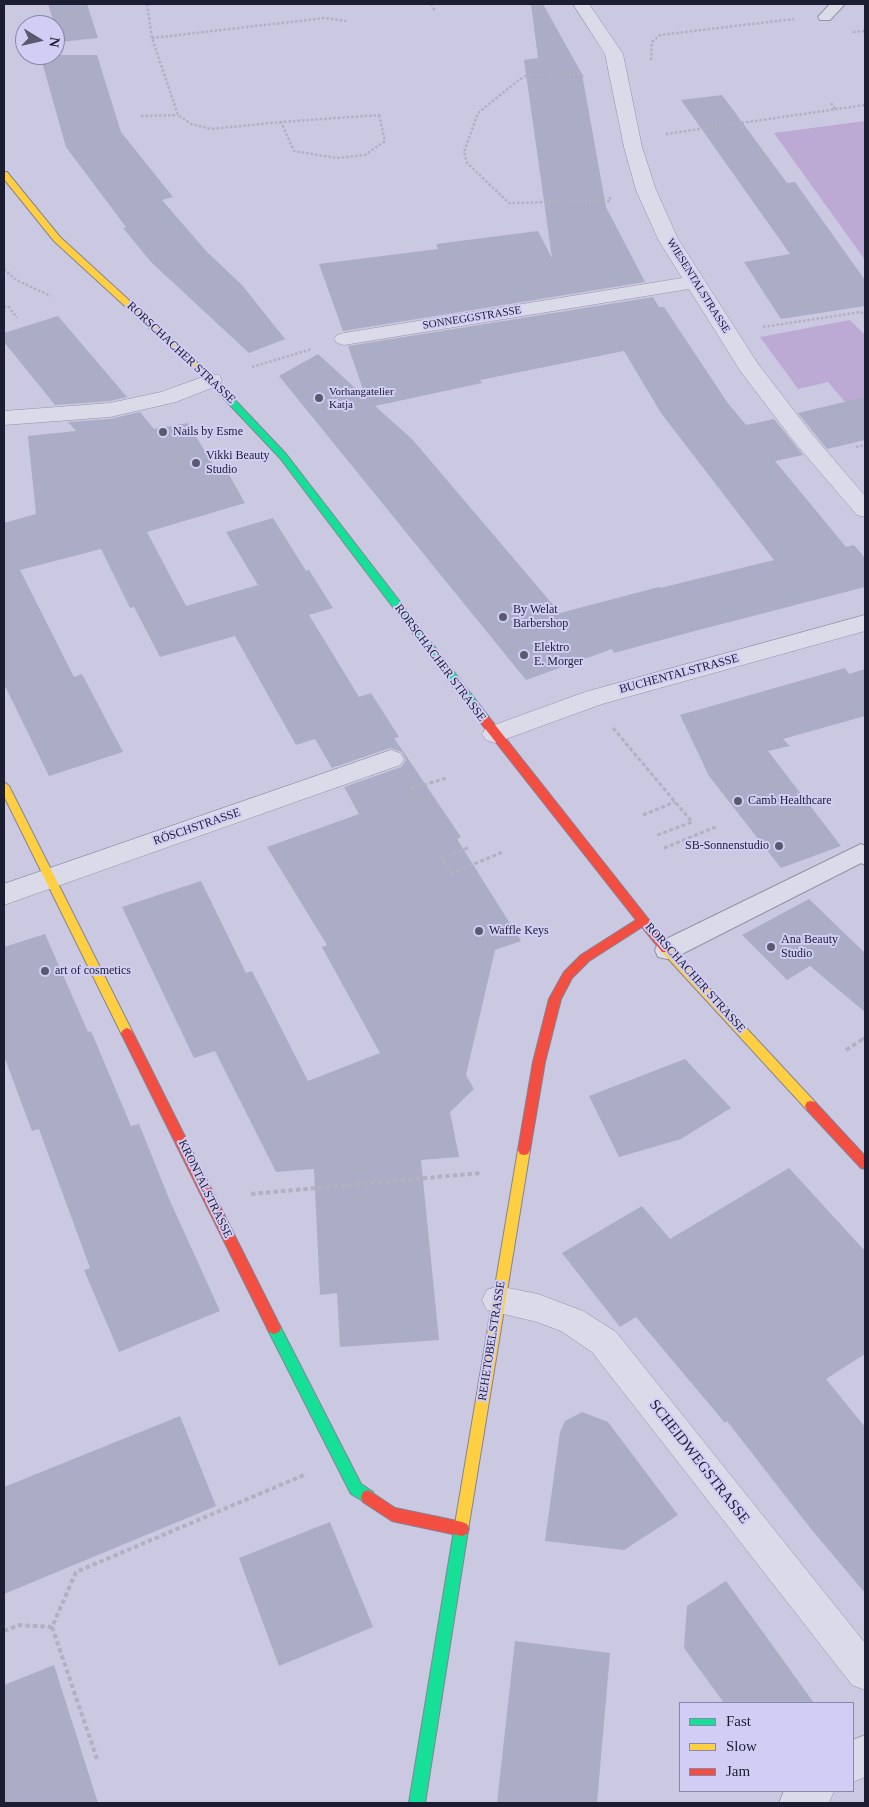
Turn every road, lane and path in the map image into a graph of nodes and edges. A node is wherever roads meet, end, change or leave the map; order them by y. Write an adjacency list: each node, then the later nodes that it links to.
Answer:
1 (147, 4): 8 (path)
2 (431, 4): 5 (path)
3 (581, 4): 23 (street, WIESENTALSTRASSE)
4 (838, 4): 6 (lane)
5 (435, 11)
6 (825, 17): 9 (path)
7 (346, 21): 8 (path)
8 (152, 38): 14 (path)
9 (651, 62)
10 (584, 79): 21 (path)
11 (830, 103): 13 (path)
12 (865, 105): 13 (path)
13 (835, 109): 18 (path)
14 (178, 115): 15 (path); 17 (path)
15 (141, 116)
16 (741, 118): 18 (path)
17 (281, 122): 17 (path)
18 (745, 123): 19 (path)
19 (666, 134)
20 (4, 174): 31 (main road, RORSCHACHER STRASSE)
21 (610, 192)
22 (4, 269): 24 (path)
23 (694, 282): 29 (street, SONNEGGSTRASSE); 33 (street, WIESENTALSTRASSE)
24 (52, 296)
25 (4, 307): 27 (path)
26 (865, 316): 28 (path)
27 (17, 318)
28 (776, 325)
29 (344, 339): 30 (path)
30 (252, 367)
31 (210, 380): 32 (street); 36 (main road, RORSCHACHER STRASSE)
32 (4, 418)
33 (865, 510)
34 (865, 623): 36 (street, BUCHENTALSTRASSE)
35 (617, 732): 39 (path)
36 (495, 734): 49 (main road, RORSCHACHER STRASSE)
37 (391, 759): 47 (street, RÖSCHSTRASSE)
38 (4, 786): 47 (main road, KRONTALSTRASSE)
39 (675, 802): 40 (path); 42 (path)
40 (643, 815)
41 (718, 826): 44 (path)
42 (655, 836)
43 (468, 848): 45 (path)
44 (664, 848)
45 (503, 852)
46 (865, 856): 50 (lane)
47 (51, 878): 48 (street, RÖSCHSTRASSE); 57 (main road, KRONTALSTRASSE)
48 (4, 895)
49 (643, 920): 50 (main road, RORSCHACHER STRASSE); 56 (main road, REHETOBELSTRASSE)
50 (667, 950): 53 (main road, RORSCHACHER STRASSE)
51 (865, 1037): 52 (path)
52 (846, 1050)
53 (865, 1164)
54 (482, 1173): 55 (path)
55 (243, 1195)
56 (498, 1300): 58 (main road, REHETOBELSTRASSE); 61 (street, SCHEIDWEGSTRASSE)
57 (340, 1460): 58 (main road, KRONTALSTRASSE); 59 (path)
58 (462, 1529): 66 (main road, REHETOBELSTRASSE)
59 (52, 1627): 60 (path); 63 (path)
60 (4, 1631)
61 (865, 1672)
62 (865, 1754): 64 (street)
63 (97, 1759)
64 (854, 1762)
65 (814, 1792): 67 (street)
66 (417, 1803)
67 (798, 1803)

